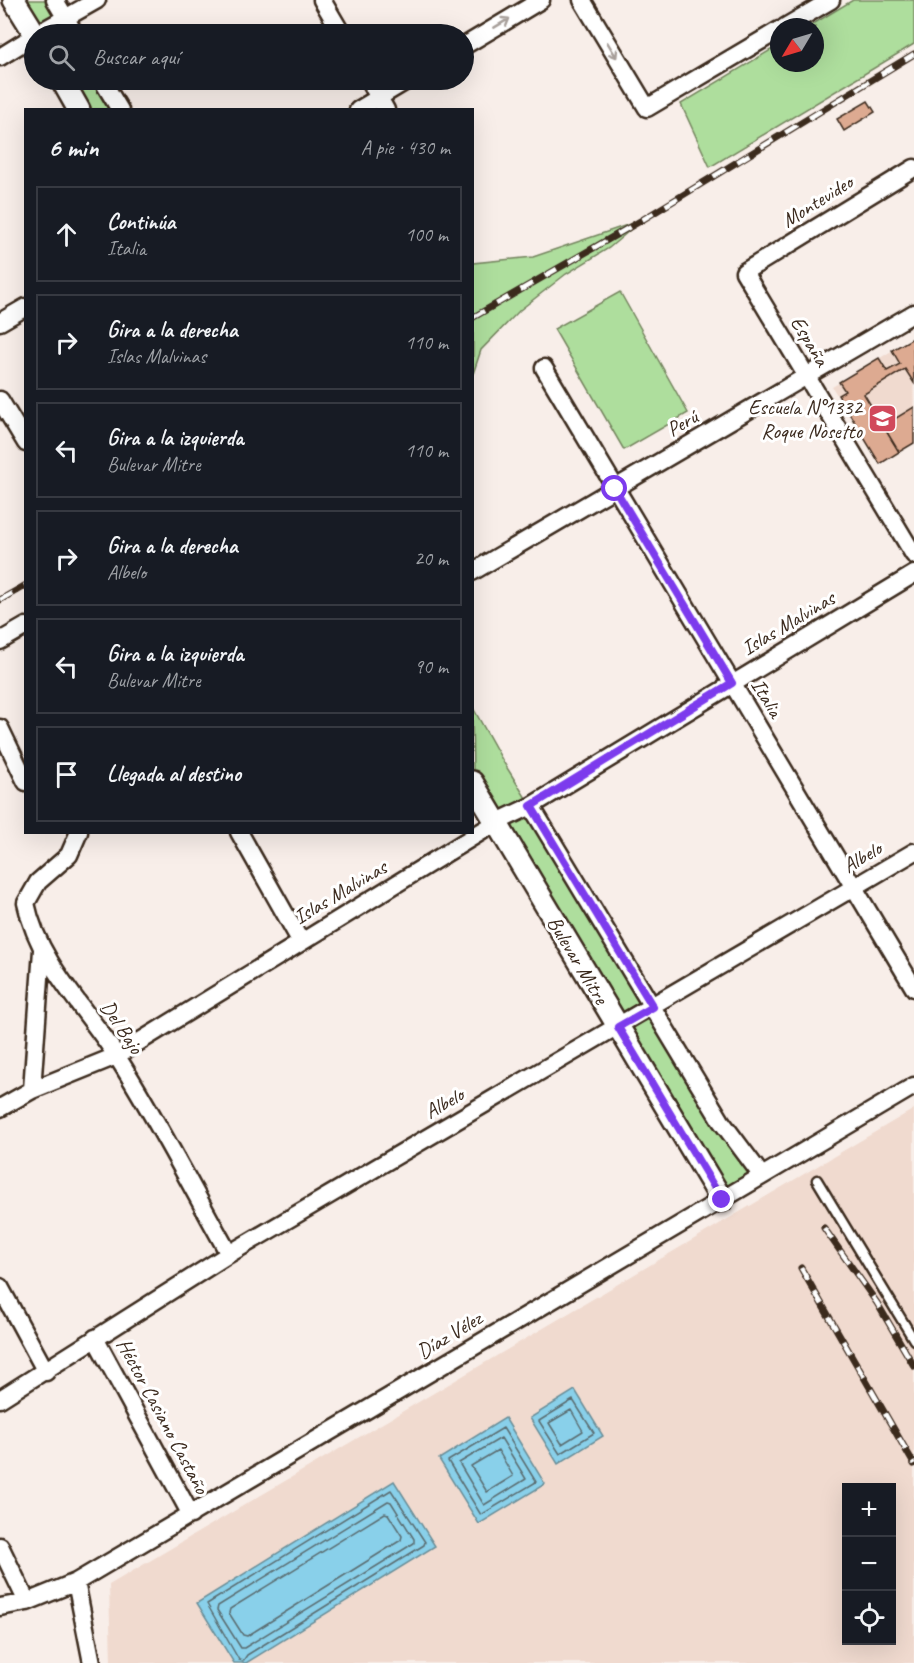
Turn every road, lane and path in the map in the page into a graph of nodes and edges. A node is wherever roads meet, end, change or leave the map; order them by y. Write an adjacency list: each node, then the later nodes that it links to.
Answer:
1 (14, 0): 10 (street)
2 (55, 0): 9 (street)
3 (98, 0): 9 (street)
4 (322, 0): 13 (street)
5 (541, 0): 15 (street, one-way to 5)
6 (582, 0): 14 (street, one-way to 14)
7 (831, 0): 8 (street)
8 (800, 18)
9 (66, 19): 11 (street); 12 (street)
10 (28, 24)
11 (56, 24)
12 (69, 24)
13 (336, 24)
14 (770, 35)
15 (474, 40)
16 (24, 42): 17 (street)
17 (0, 57)
18 (68, 90): 23 (street)
19 (108, 90): 24 (street)
20 (375, 90): 22 (street)
21 (397, 90): 22 (street)
22 (383, 103): 25 (street)
23 (79, 108)
24 (119, 108)
25 (365, 108)
26 (914, 168): 27 (street, Montevideo)
27 (744, 272): 32 (street, España)
28 (24, 308): 30 (street)
29 (914, 313): 32 (street, Perú)
30 (0, 322)
31 (544, 368): 35 (street, Italia)
32 (805, 377): 35 (street, Perú); 36 (street, España)
33 (0, 400): 34 (street)
34 (24, 440)
35 (615, 489): 37 (street, Perú); 41 (street, Italia)
36 (914, 555)
37 (474, 571)
38 (914, 574): 41 (street, Islas Malvinas)
39 (24, 627): 40 (street)
40 (0, 641)
41 (732, 683): 45 (street, Islas Malvinas); 50 (street, Italia)
42 (0, 728): 43 (street)
43 (24, 778)
44 (474, 785): 46 (street, Bulevar Mitre)
45 (531, 806): 46 (street, Islas Malvinas); 54 (street, Bulevar Mitre)
46 (497, 822): 51 (street, Islas Malvinas); 55 (street, Bulevar Mitre)
47 (78, 834): 52 (street, Del Bajo)
48 (240, 834): 51 (street)
49 (914, 852): 50 (street, Albelo)
50 (854, 889): 53 (street, Italia); 54 (street, Albelo)
51 (301, 942): 56 (street, Islas Malvinas)
52 (42, 951): 56 (street, Del Bajo); 58 (street)
53 (914, 988)
54 (653, 1007): 55 (street, Albelo); 60 (street, Bulevar Mitre)
55 (618, 1027): 62 (street, Bulevar Mitre); 63 (street, Albelo)
56 (116, 1056): 58 (street, Islas Malvinas); 63 (street, Del Bajo)
57 (914, 1086): 60 (street, Díaz Vélez)
58 (32, 1090): 59 (street, Islas Malvinas)
59 (0, 1108)
60 (762, 1176): 62 (street, Díaz Vélez)
61 (817, 1180): 66 (lane)
62 (722, 1200): 69 (street, Díaz Vélez)
63 (229, 1254): 65 (street, Albelo)
64 (0, 1287): 67 (street)
65 (95, 1338): 67 (street, Albelo); 69 (street, Héctor Casiano Castaño)
66 (914, 1340)
67 (46, 1372): 68 (street, Albelo)
68 (0, 1399)
69 (191, 1515): 71 (street, Díaz Vélez)
70 (0, 1546): 72 (street)
71 (76, 1581): 72 (street, Díaz Vélez); 74 (street)
72 (27, 1602): 73 (street, Díaz Vélez)
73 (0, 1607)
74 (92, 1663)

